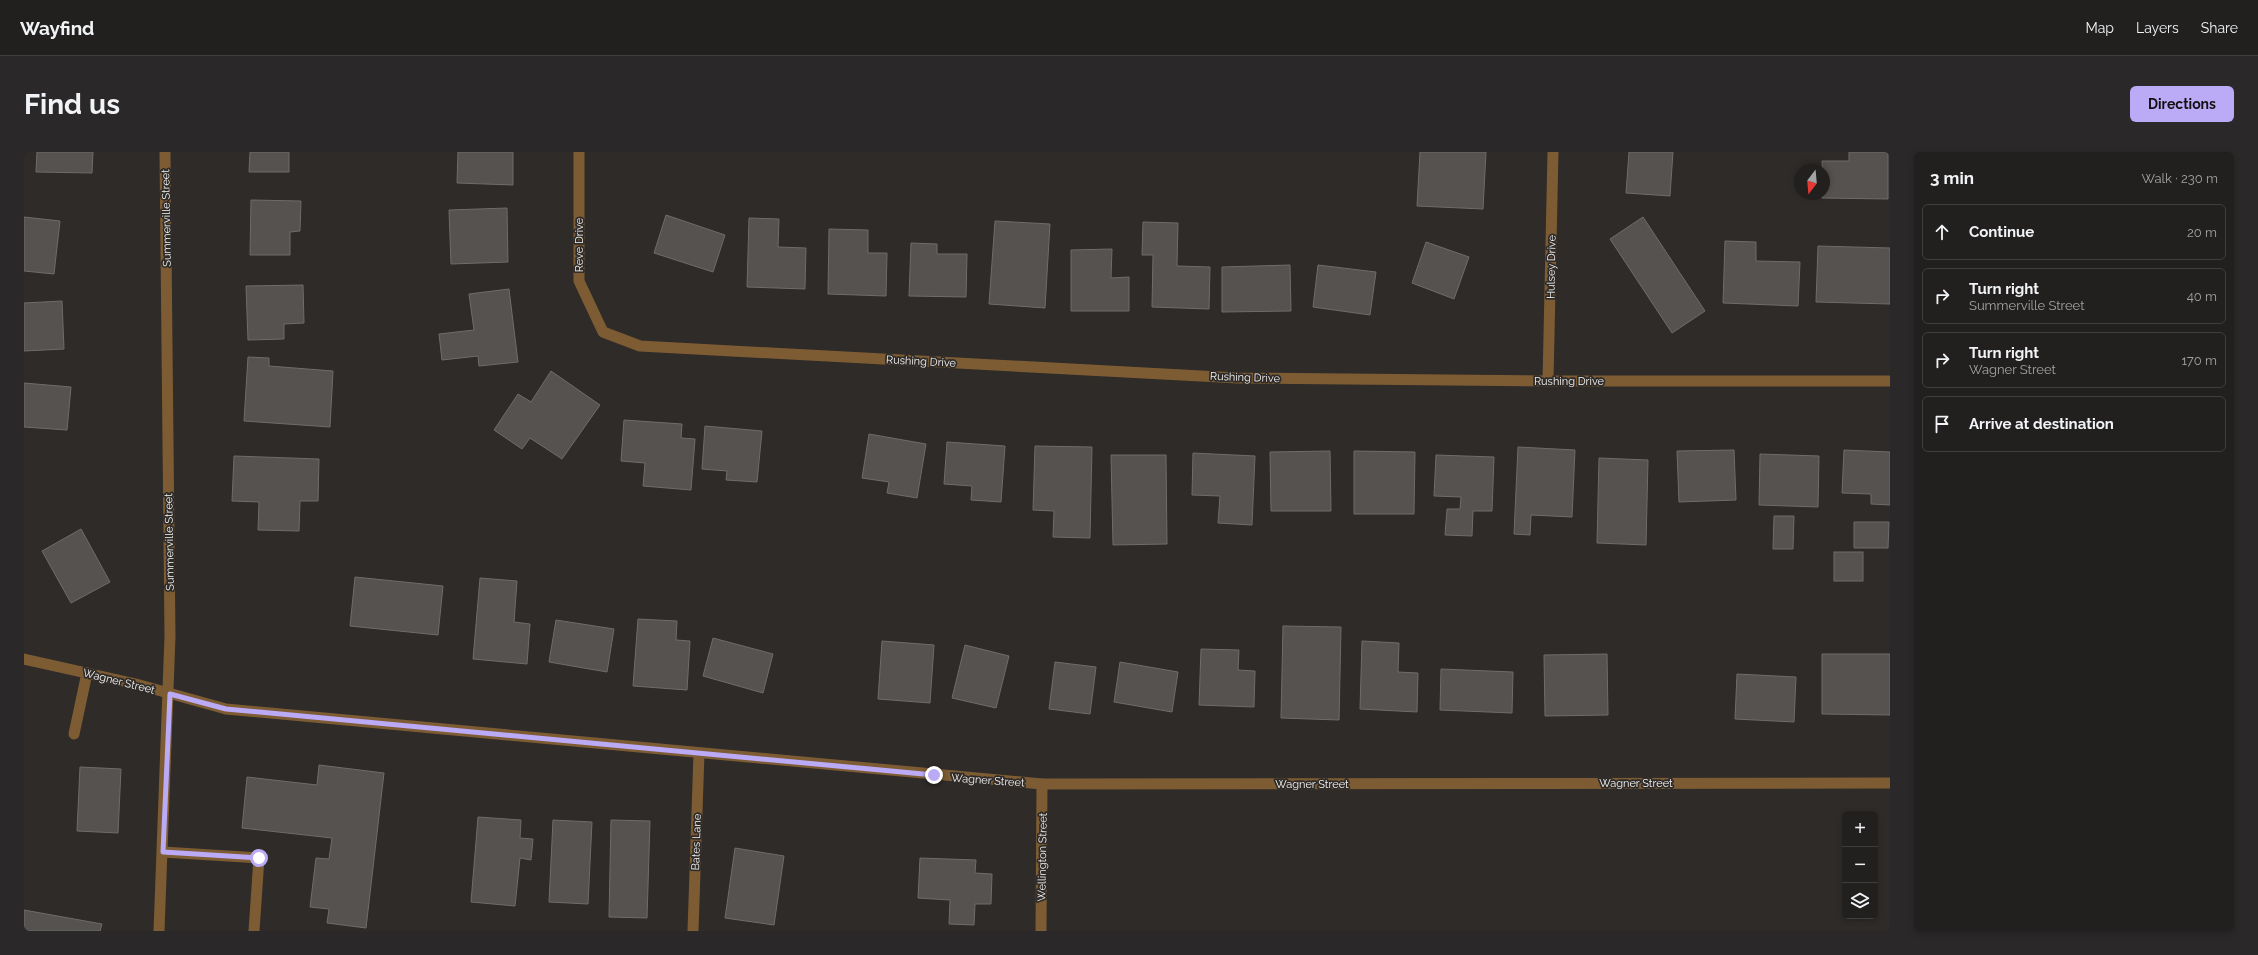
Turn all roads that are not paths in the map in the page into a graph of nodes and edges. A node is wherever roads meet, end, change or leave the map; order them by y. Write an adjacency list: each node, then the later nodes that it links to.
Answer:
1 (165, 152): 9 (street, Summerville Street)
2 (579, 152): 4 (street, Reve Drive)
3 (1553, 152): 5 (street, Hulsey Drive)
4 (603, 332): 5 (street, Rushing Drive)
5 (1548, 381): 6 (street, Rushing Drive)
6 (1890, 381)
7 (24, 659): 8 (street, Wagner Street)
8 (87, 674): 9 (street, Wagner Street); 10 (street)
9 (170, 694): 11 (street, Wagner Street); 14 (street, Summerville Street)
10 (74, 734)
11 (699, 753): 13 (street, Wagner Street); 17 (street, Bates Lane)
12 (1890, 783): 13 (street, Wagner Street)
13 (1042, 784): 18 (street, Wellington Street)
14 (163, 852): 15 (street, Summerville Street); 16 (street)
15 (159, 931)
16 (254, 931)
17 (693, 931)
18 (1041, 931)

